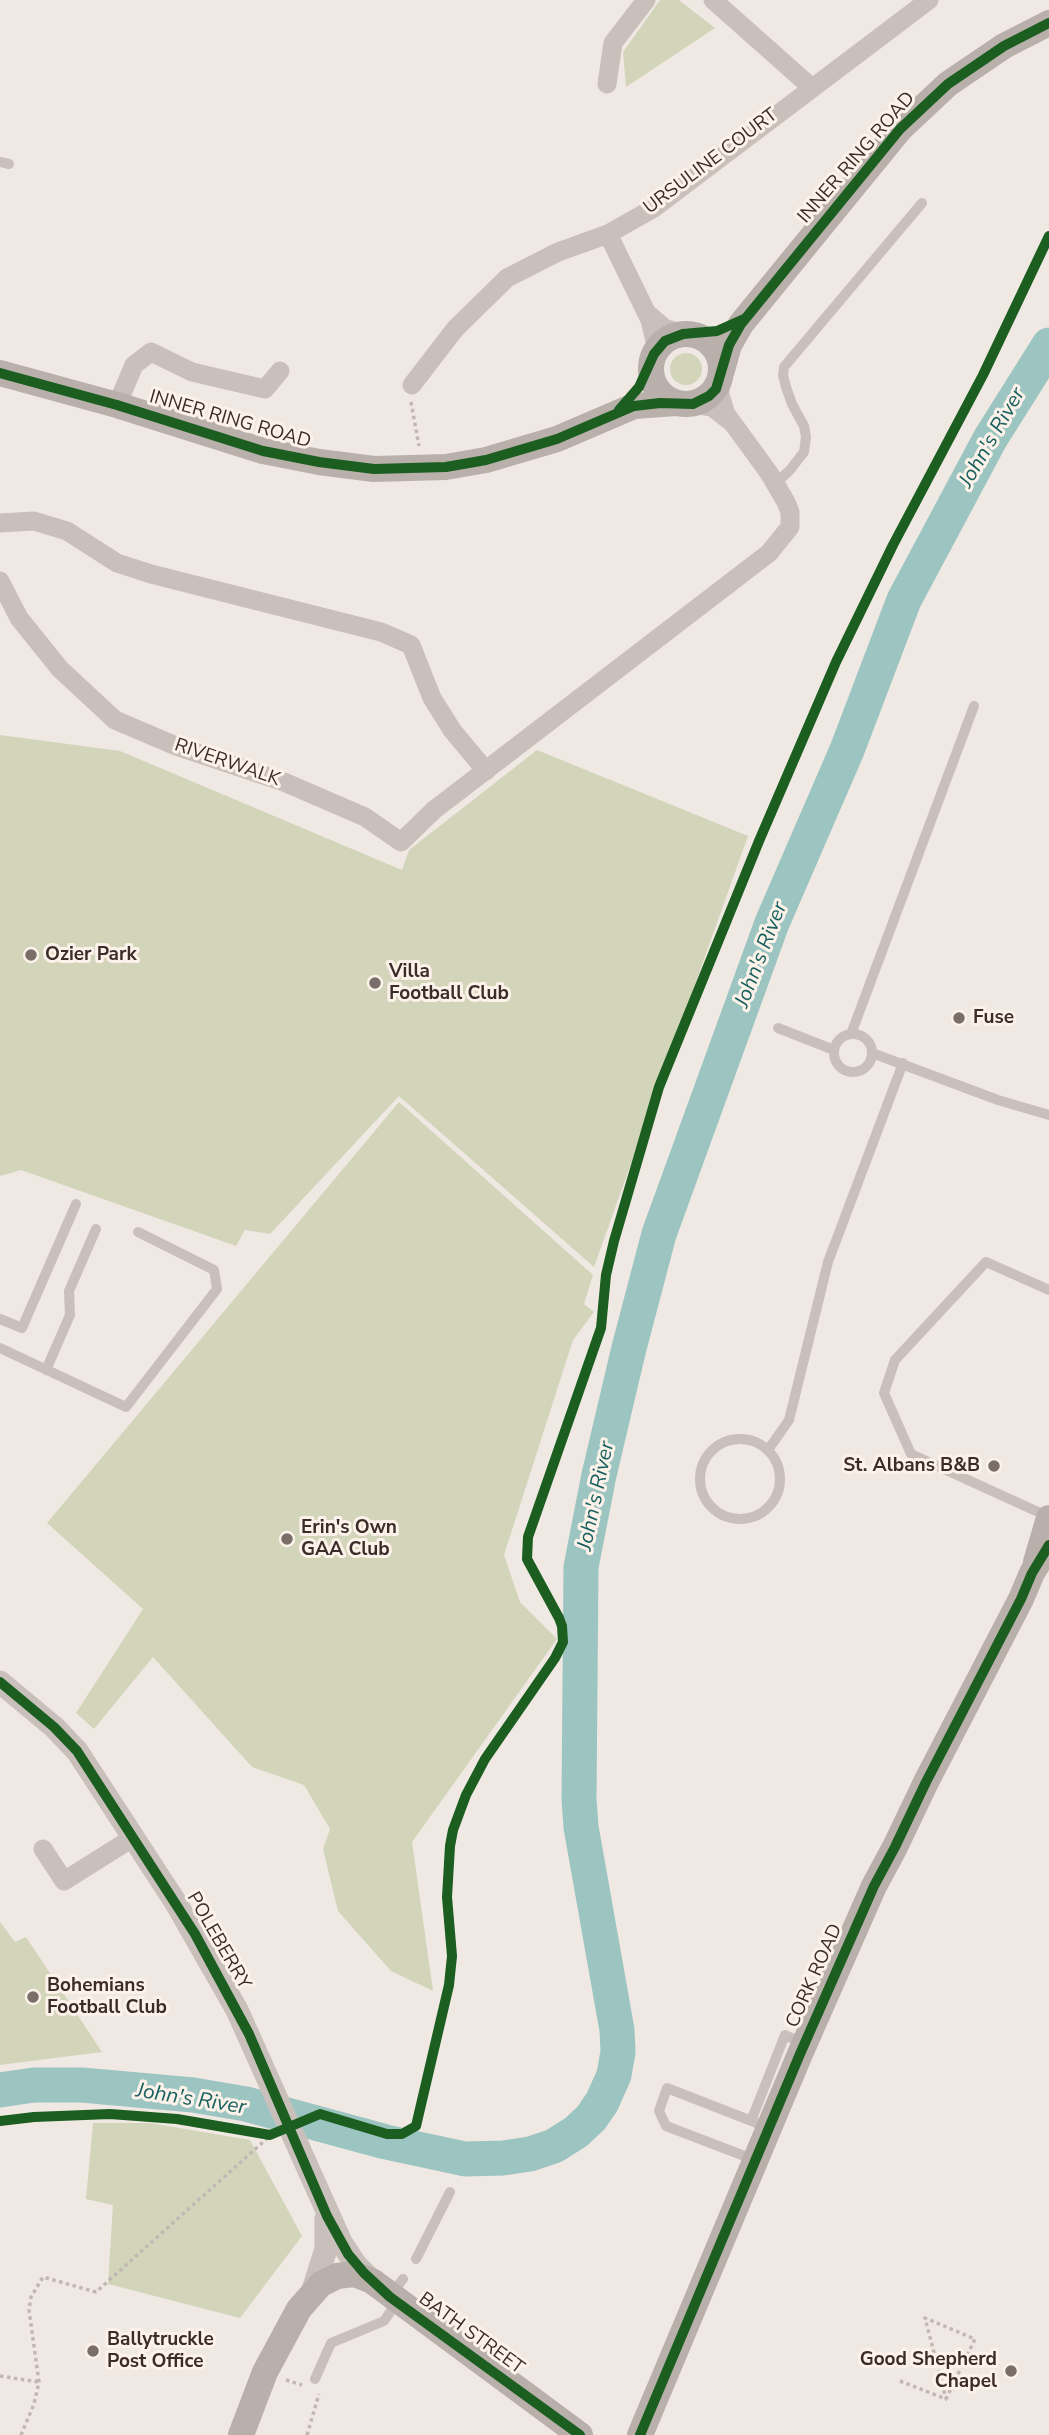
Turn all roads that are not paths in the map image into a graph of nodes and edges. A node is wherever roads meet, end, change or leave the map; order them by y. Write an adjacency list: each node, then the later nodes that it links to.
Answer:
1 (646, 0): 5 (street)
2 (713, 0): 6 (street)
3 (929, 0): 6 (street, URSULINE COURT)
4 (1049, 23): 10 (main road, INNER RING ROAD)
5 (607, 84)
6 (811, 87): 8 (street, URSULINE COURT)
7 (922, 203): 21 (lane)
8 (608, 234): 9 (street); 16 (street, URSULINE COURT)
9 (646, 310): 11 (street); 12 (street)
10 (747, 317): 11 (main road, INNER RING ROAD); 15 (main road, INNER RING ROAD)
11 (688, 334): 12 (main road); 15 (main road)
12 (652, 358): 17 (main road); 19 (main road, INNER RING ROAD)
13 (280, 371): 18 (street)
14 (0, 373): 18 (main road, INNER RING ROAD)
15 (721, 375): 17 (main road); 20 (street)
16 (412, 385)
17 (684, 404): 19 (main road, INNER RING ROAD); 20 (street)
18 (117, 405): 19 (main road, INNER RING ROAD)
19 (614, 413)
20 (731, 422): 21 (street, RIVERWALK)
21 (775, 484): 25 (street, RIVERWALK)
22 (0, 523): 25 (street)
23 (0, 582): 25 (street, RIVERWALK)
24 (974, 705): 27 (lane)
25 (486, 771)
26 (778, 1028): 28 (lane)
27 (851, 1034): 28 (lane); 29 (lane)
28 (834, 1050): 29 (lane)
29 (872, 1053): 30 (lane)
30 (903, 1063): 31 (lane); 39 (lane)
31 (1049, 1115)
32 (76, 1204): 36 (lane)
33 (96, 1229): 38 (lane)
34 (138, 1232): 38 (lane)
35 (1049, 1290): 40 (lane)
36 (0, 1319)
37 (0, 1348): 38 (lane)
38 (46, 1370)
39 (768, 1450): 39 (lane)
40 (1049, 1518): 42 (main road)
41 (1049, 1545): 42 (main road, CORK ROAD)
42 (1032, 1573): 46 (main road, CORK ROAD)
43 (0, 1682): 44 (street, POLEBERRY)
44 (134, 1837): 45 (street); 49 (street, POLEBERRY)
45 (43, 1850)
46 (760, 2124): 47 (main road, CORK ROAD); 47 (lane)
47 (756, 2160): 57 (main road, CORK ROAD)
48 (450, 2192): 51 (lane)
49 (322, 2202): 50 (street, POLEBERRY); 53 (street, POLEBERRY)
50 (348, 2254): 52 (street, BATH STREET)
51 (416, 2259)
52 (390, 2290): 53 (main road); 54 (lane); 56 (main road, BATH STREET)
53 (312, 2293): 55 (main road)
54 (315, 2379)
55 (241, 2435)
56 (580, 2435)
57 (640, 2435)

